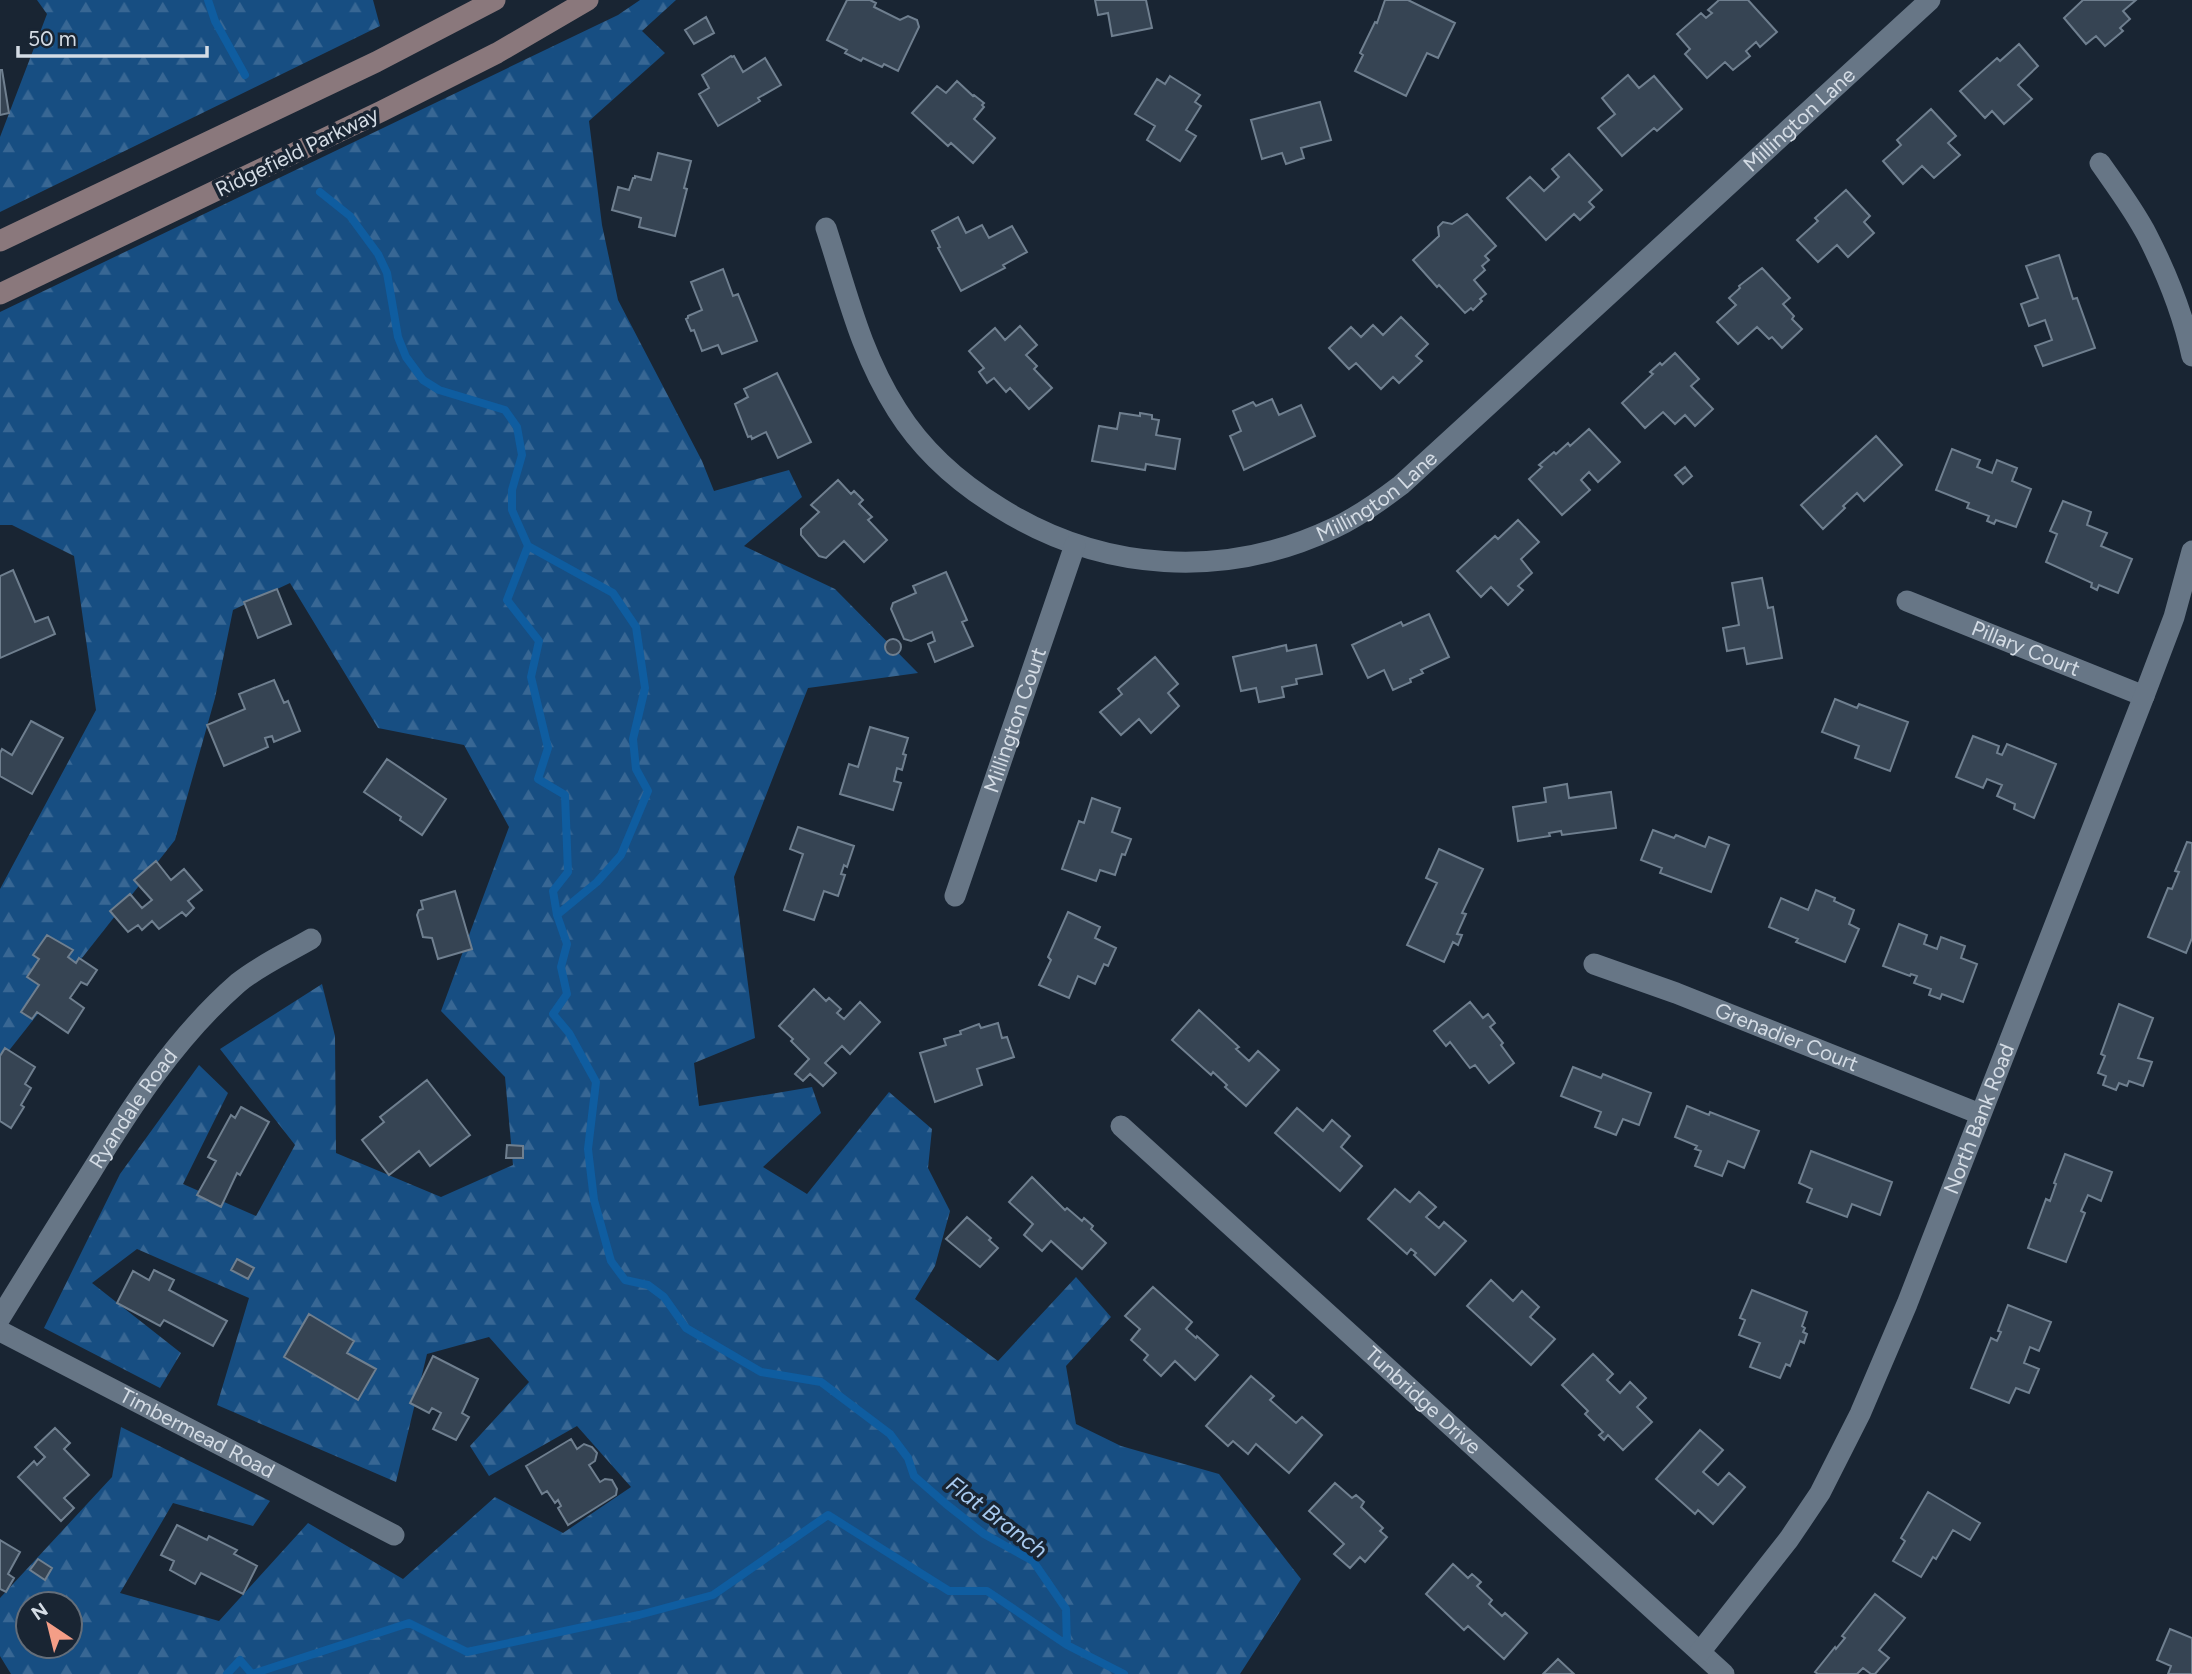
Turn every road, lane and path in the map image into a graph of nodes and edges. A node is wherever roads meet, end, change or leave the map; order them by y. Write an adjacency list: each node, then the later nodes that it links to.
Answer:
1 (495, 0): 6 (main road)
2 (588, 0): 7 (main road, Ridgefield Parkway)
3 (1930, 0): 10 (street, Millington Lane)
4 (2100, 163): 8 (street)
5 (826, 228): 10 (street, Millington Lane)
6 (0, 242)
7 (0, 294)
8 (2189, 324): 9 (street)
9 (2192, 356)
10 (1074, 545): 14 (street, Millington Court)
11 (2192, 551): 13 (street, North Bank Road)
12 (1907, 601): 13 (street, Pillary Court)
13 (2144, 696): 17 (street, North Bank Road)
14 (955, 896)
15 (312, 939): 19 (street, Ryandale Road)
16 (1594, 964): 17 (street, Grenadier Court)
17 (1980, 1114): 22 (street, North Bank Road)
18 (1121, 1126): 22 (street, Tunbridge Drive)
19 (0, 1318)
20 (0, 1331): 21 (street, Timbermead Road)
21 (394, 1535)
22 (1700, 1653): 23 (street, Tunbridge Drive)
23 (1724, 1674)

